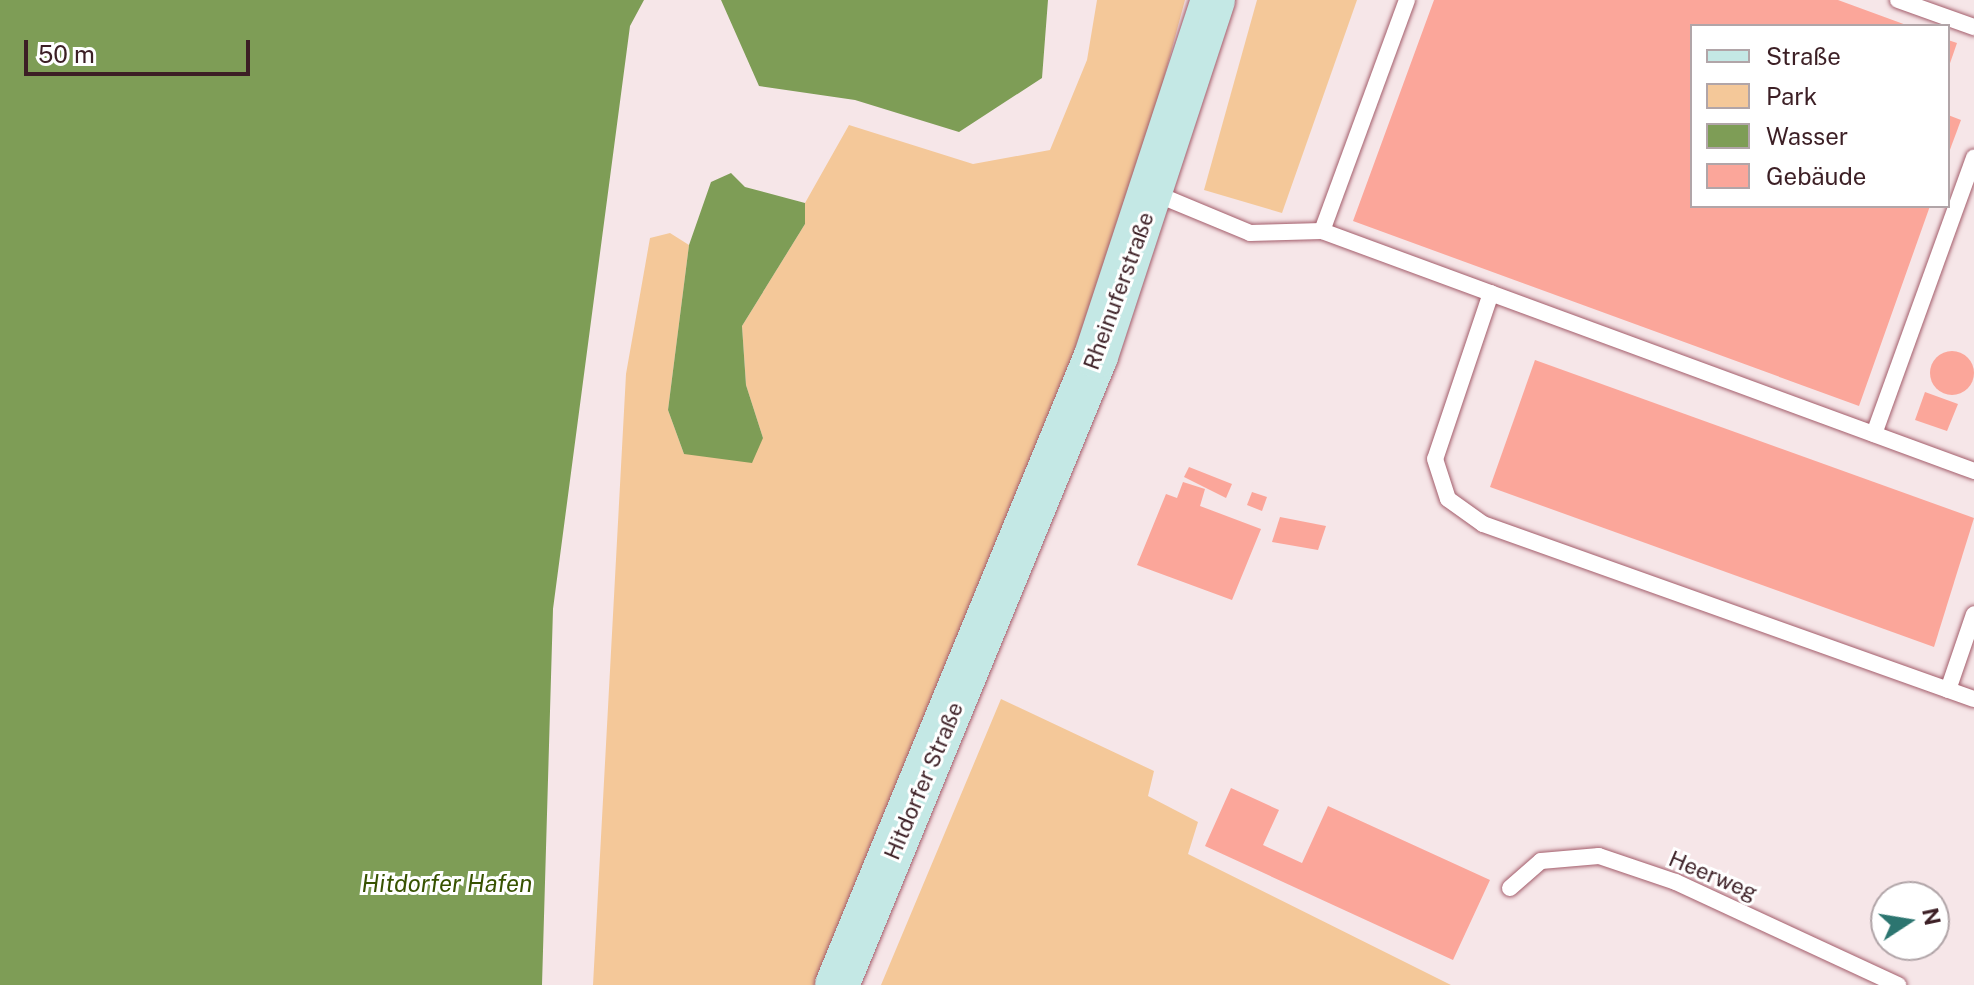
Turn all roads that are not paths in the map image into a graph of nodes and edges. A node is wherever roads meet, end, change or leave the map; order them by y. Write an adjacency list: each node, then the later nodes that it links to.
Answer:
1 (1213, 0): 6 (street, Rheinuferstraße)
2 (1407, 0): 7 (lane)
3 (1898, 0): 4 (lane)
4 (1974, 27)
5 (1974, 158): 9 (lane)
6 (1154, 193): 7 (lane); 11 (street, Rheinuferstraße)
7 (1322, 231): 8 (lane)
8 (1491, 293): 9 (lane); 13 (lane)
9 (1874, 434): 10 (lane)
10 (1974, 471)
11 (1010, 577): 16 (street, Hitdorfer Straße)
12 (1974, 614): 13 (lane)
13 (1948, 690): 14 (lane)
14 (1974, 699)
15 (1510, 888): 17 (lane, Heerweg)
16 (837, 985)
17 (1898, 985)

